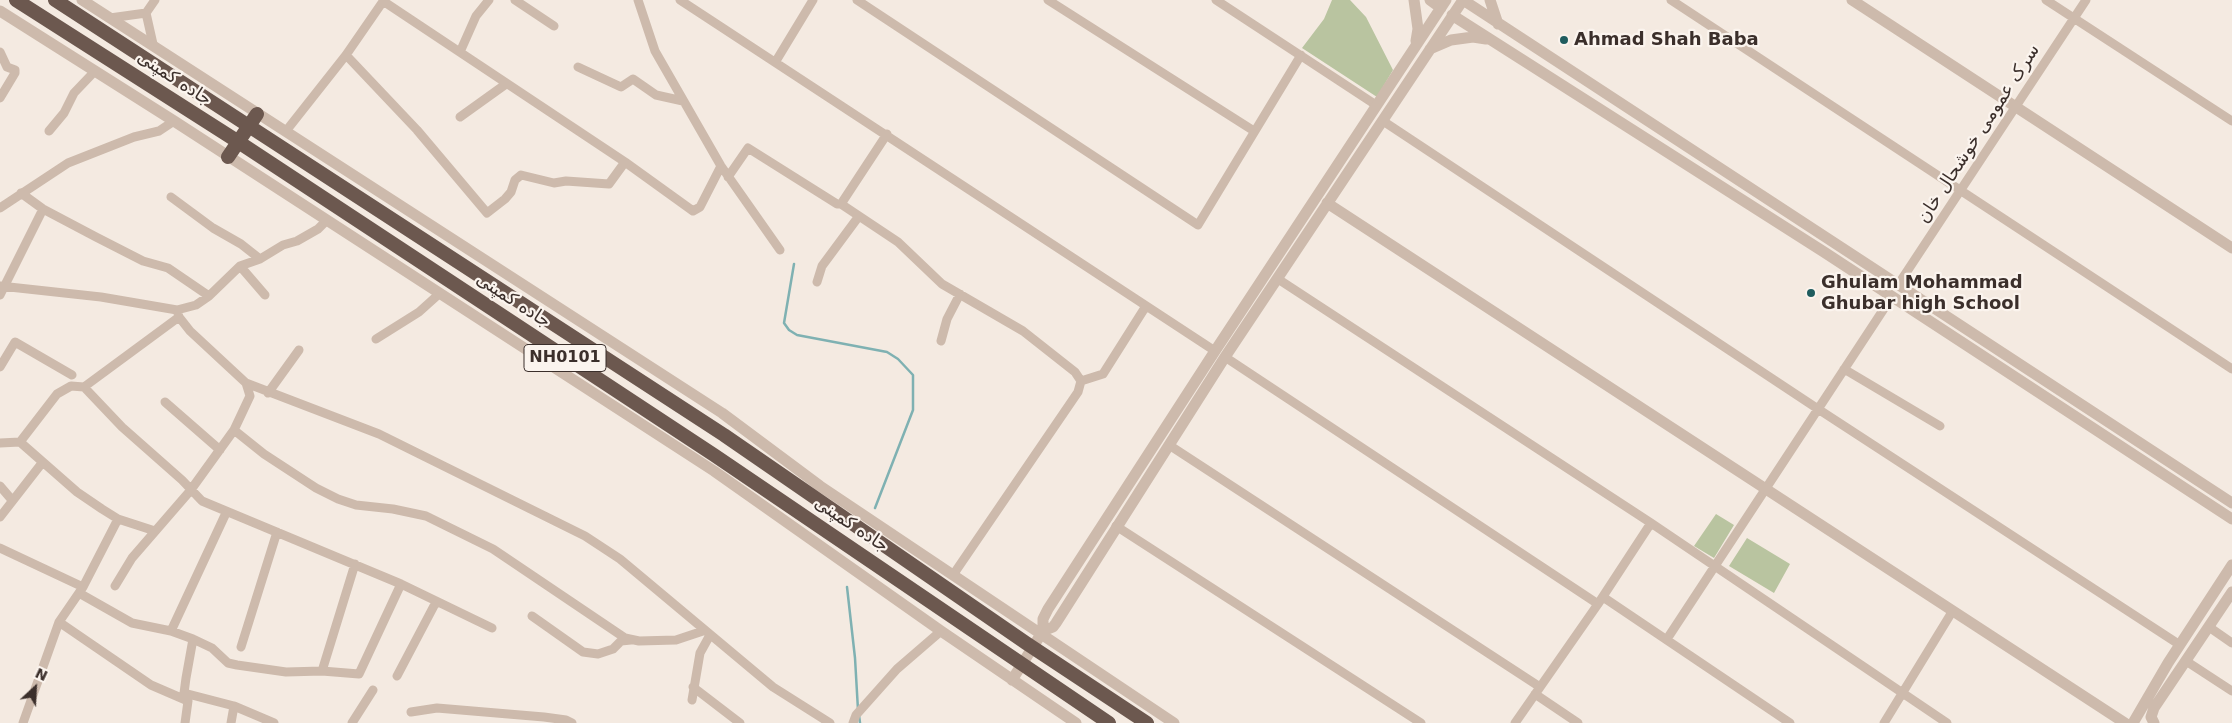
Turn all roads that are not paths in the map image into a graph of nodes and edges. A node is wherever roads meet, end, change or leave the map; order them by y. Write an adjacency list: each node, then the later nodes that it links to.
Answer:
1 (16, 0): 56 (highway, جاده کمپنی / NH0101)
2 (55, 0): 51 (highway, جاده کمپنی / NH0101)
3 (82, 0): 26 (street)
4 (155, 0): 24 (street)
5 (489, 0): 35 (street)
6 (515, 0): 29 (street)
7 (638, 0): 43 (street)
8 (680, 0): 38 (street)
9 (814, 0): 38 (street)
10 (857, 0): 54 (street)
11 (1048, 0): 54 (street)
12 (1216, 0): 37 (street)
13 (1414, 0): 32 (street)
14 (1430, 0): 22 (street)
15 (1463, 0): 25 (street); 28 (street)
16 (1490, 0): 28 (street)
17 (1671, 0): 61 (street)
18 (1852, 0): 45 (street)
19 (2046, 0): 27 (street)
20 (2086, 0): 27 (street, سرک عمومی خوشحال خان)
21 (384, 1): 35 (street); 36 (street)
22 (1443, 4): 25 (street); 32 (street)
23 (0, 11): 40 (street)
24 (146, 13): 26 (street); 31 (street)
25 (1452, 15): 30 (street); 33 (street)
26 (110, 18): 31 (street)
27 (2074, 18): 45 (street, سرک عمومی خوشحال خان); 50 (street)
28 (1498, 24): 70 (street)
29 (554, 26)
30 (1490, 39): 33 (street); 73 (street)
31 (153, 44): 46 (street)
32 (1416, 46): 44 (street)
33 (1430, 49): 49 (street)
34 (0, 52): 42 (street)
35 (460, 52): 41 (street)
36 (346, 55): 53 (street); 58 (street)
37 (1301, 55): 44 (street); 54 (street)
38 (776, 61): 55 (street)
39 (578, 67): 43 (street)
40 (96, 71): 48 (street); 52 (street)
41 (506, 84): 47 (street); 58 (street)
42 (0, 98)
43 (683, 101): 59 (street)
44 (1376, 105): 80 (street)
45 (2016, 106): 61 (street, سرک عمومی خوشحال خان); 71 (street)
46 (257, 114): 51 (highway); 53 (street)
47 (460, 117)
48 (174, 120): 57 (street); 62 (street)
49 (1382, 121): 64 (street); 105 (street)
50 (2232, 121)
51 (248, 125): 56 (highway); 154 (highway, جاده کمپنی / NH0101)
52 (49, 130)
53 (286, 131): 132 (street)
54 (1254, 131)
55 (887, 134): 65 (street); 87 (street)
56 (237, 141): 57 (highway); 156 (highway, جاده کمپنی / NH0101)
57 (228, 157): 69 (street)
58 (625, 162): 59 (street)
59 (721, 166): 60 (street)
60 (728, 177): 65 (street); 72 (street)
61 (1963, 190): 78 (street, سرک عمومی خوشحال خان); 98 (street)
62 (21, 192): 66 (street); 67 (street)
63 (171, 197): 74 (street)
64 (1327, 203): 76 (street); 116 (street)
65 (841, 204): 68 (street)
66 (0, 208)
67 (43, 208): 79 (street); 84 (street)
68 (859, 216): 77 (street); 82 (street)
69 (326, 221): 74 (street); 81 (street)
70 (1832, 242): 73 (street); 78 (street)
71 (2232, 248)
72 (780, 250)
73 (1824, 252): 85 (street)
74 (260, 259): 75 (street)
75 (240, 266): 83 (street); 84 (street)
76 (1278, 279): 86 (street); 124 (street)
77 (817, 282)
78 (1898, 285): 89 (street)
79 (1, 289): 88 (street)
80 (1253, 292): 86 (street); 94 (street)
81 (438, 294): 90 (street); 145 (street)
82 (960, 294): 91 (street); 100 (street)
83 (265, 295)
84 (209, 296): 88 (street)
85 (1891, 298): 92 (street); 97 (street)
86 (1264, 300): 95 (street)
87 (1146, 306): 94 (street); 100 (street)
88 (178, 313): 101 (street); 102 (street)
89 (1979, 338): 92 (street); 119 (street)
90 (376, 339)
91 (941, 341)
92 (1972, 349): 123 (street)
93 (299, 350): 103 (street)
94 (1215, 351): 106 (street)
95 (1226, 357): 107 (street); 137 (street)
96 (0, 367): 99 (street)
97 (1844, 369): 105 (street); 108 (street)
98 (2232, 369)
99 (72, 375)
100 (1081, 380): 132 (street)
101 (246, 383): 103 (street); 109 (street)
102 (84, 387): 110 (street); 117 (street)
103 (268, 393): 146 (street)
104 (165, 402): 113 (street)
105 (1818, 409): 116 (street); 152 (street)
106 (1174, 415): 107 (street); 147 (street)
107 (1184, 422): 112 (street)
108 (1940, 426)
109 (234, 430): 113 (street); 150 (street)
110 (20, 442): 111 (street); 114 (street)
111 (0, 444)
112 (1169, 445): 125 (street); 162 (street)
113 (220, 450): 117 (street)
114 (42, 463): 118 (street); 122 (street)
115 (0, 486): 118 (street)
116 (1765, 488): 131 (street); 139 (street)
117 (190, 491): 120 (street); 126 (street)
118 (12, 500): 121 (street)
119 (2232, 502)
120 (226, 513): 127 (street); 144 (street)
121 (0, 517)
122 (118, 519): 126 (street); 135 (street)
123 (2232, 519)
124 (1651, 523): 131 (street); 137 (street)
125 (1116, 526): 147 (street); 182 (street)
126 (155, 530): 134 (street)
127 (278, 532): 129 (street); 153 (street)
128 (0, 548): 135 (street)
129 (355, 564): 133 (street); 157 (street)
130 (2232, 565): 152 (street)
131 (1715, 566): 149 (street); 164 (street)
132 (953, 575): 147 (street)
133 (401, 584): 138 (street); 157 (street)
134 (115, 586)
135 (81, 590): 141 (street); 144 (street)
136 (2232, 592): 142 (street)
137 (1601, 600): 149 (street); 162 (street)
138 (436, 602): 143 (street); 158 (street)
139 (1952, 612): 164 (street); 188 (street)
140 (532, 616): 150 (street)
141 (59, 622): 165 (street); 170 (street)
142 (2209, 627): 151 (street); 155 (street)
143 (492, 628)
144 (171, 630): 148 (street)
145 (941, 631): 159 (street); 169 (street)
146 (706, 633): 150 (street); 160 (street); 177 (street)
147 (1042, 633): 154 (street); 181 (street)
148 (194, 639): 157 (street); 165 (street)
149 (1667, 639): 185 (street)
150 (632, 640)
151 (2232, 643)
152 (2180, 645): 189 (street)
153 (241, 647)
154 (1033, 648): 156 (street); 180 (highway, جاده کمپنی / NH0101)
155 (2186, 661): 163 (street); 190 (street)
156 (1022, 664): 159 (street); 179 (highway, جاده کمپنی / NH0101)
157 (322, 671)
158 (397, 676)
159 (1012, 680): 178 (street)
160 (693, 687): 166 (street); 176 (street)
161 (373, 690): 174 (street)
162 (1538, 690): 183 (street); 184 (street)
163 (2232, 691)
164 (1903, 694): 186 (street); 187 (street)
165 (186, 697): 167 (street); 171 (street)
166 (692, 700)
167 (234, 706): 172 (street); 173 (street)
168 (411, 712): 175 (street)
169 (857, 716)
170 (23, 723)
171 (186, 723)
172 (231, 723)
173 (274, 723)
174 (352, 723)
175 (572, 723)
176 (740, 723)
177 (830, 723)
178 (1076, 723)
179 (1109, 723)
180 (1146, 723)
181 (1174, 723)
182 (1421, 723)
183 (1515, 723)
184 (1578, 723)
185 (1790, 723)
186 (1884, 723)
187 (1947, 723)
188 (2125, 723)
189 (2133, 723)
190 (2154, 723)

